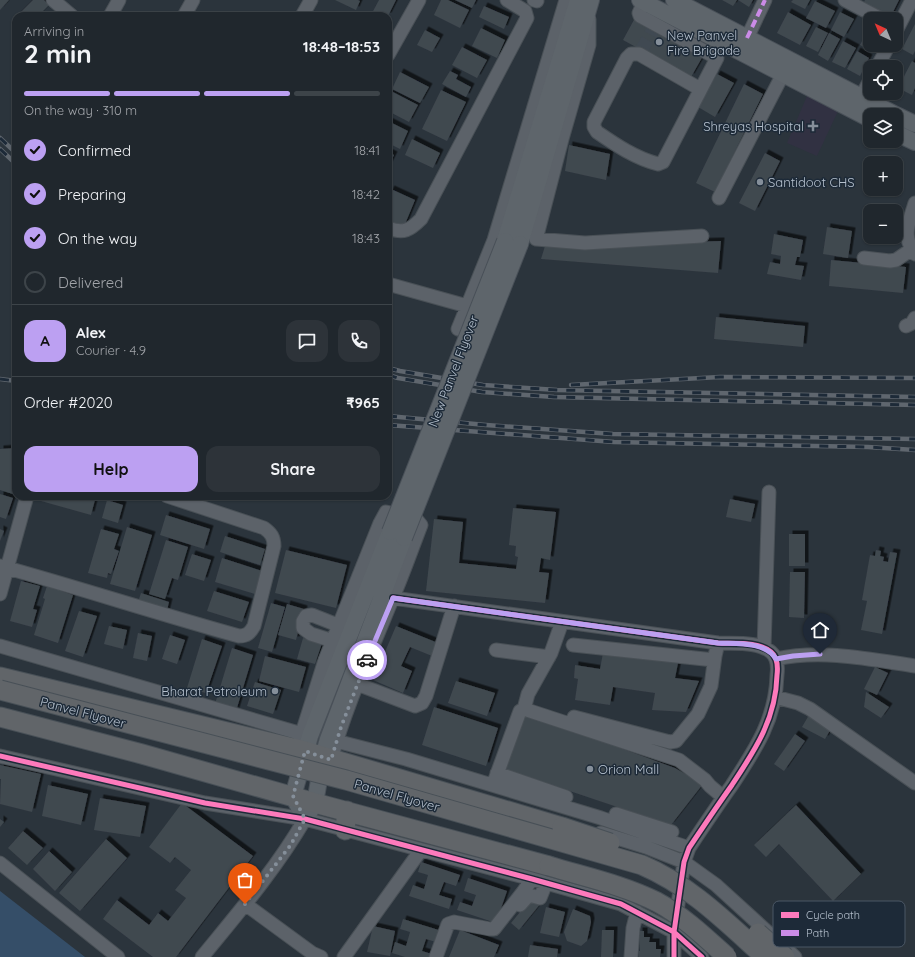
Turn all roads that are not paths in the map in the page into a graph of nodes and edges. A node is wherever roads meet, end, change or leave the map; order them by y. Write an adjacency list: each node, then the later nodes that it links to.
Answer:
1 (53, 0): 12 (street)
2 (119, 0): 13 (street)
3 (193, 0): 14 (street)
4 (311, 0): 15 (street)
5 (419, 0): 20 (street)
6 (507, 0): 34 (street)
7 (566, 0): 39 (street)
8 (765, 0): 19 (street)
9 (845, 0): 16 (street)
10 (912, 0): 18 (street)
11 (586, 1): 35 (street); 44 (main road, New Panvel Flyover, bridge)
12 (67, 12)
13 (112, 12)
14 (186, 12)
15 (304, 12)
16 (868, 12)
17 (659, 13): 19 (main road); 21 (main road)
18 (903, 16)
19 (747, 38): 25 (main road)
20 (392, 48)
21 (721, 51): 22 (main road); 23 (street)
22 (783, 74): 25 (main road); 32 (street)
23 (700, 89): 23 (street)
24 (863, 93): 25 (street)
25 (857, 104): 26 (main road); 27 (main road)
26 (871, 108)
27 (863, 111)
28 (903, 118): 29 (main road)
29 (915, 124)
30 (903, 136): 31 (main road)
31 (915, 142)
32 (719, 198)
33 (915, 203): 36 (street)
34 (392, 230)
35 (702, 236)
36 (913, 251): 37 (street)
37 (864, 258)
38 (392, 285): 39 (street)
39 (467, 306): 40 (street)
40 (458, 329)
41 (769, 492): 55 (street)
42 (26, 500): 45 (street)
43 (179, 500): 45 (street)
44 (397, 535): 69 (main road, New Panvel Flyover); 70 (main road, New Panvel Flyover)
45 (3, 567): 46 (street)
46 (0, 594)
47 (393, 598): 48 (street); 51 (street); 62 (street)
48 (454, 606): 49 (street); 62 (street)
49 (562, 622): 50 (street); 57 (street)
50 (575, 624): 53 (street); 59 (street)
51 (340, 626): 52 (street); 52 (street)
52 (333, 641): 70 (street)
53 (718, 643): 55 (street); 59 (street)
54 (0, 646): 70 (street)
55 (764, 648): 58 (street)
56 (496, 650): 57 (street)
57 (548, 657): 66 (street)
58 (776, 659): 60 (street); 64 (street)
59 (714, 660): 67 (street)
60 (915, 666)
61 (0, 677): 70 (highway)
62 (357, 684): 69 (street)
63 (0, 690): 109 (highway, Panvel Flyover, bridge)
64 (775, 697): 75 (street); 78 (street)
65 (0, 703): 108 (highway, Panvel Flyover)
66 (524, 709): 74 (street); 78 (street)
67 (565, 715)
68 (0, 717): 76 (highway)
69 (332, 740): 72 (main road, New Panvel Flyover); 74 (street)
70 (303, 743): 72 (highway); 76 (main road, New Panvel Flyover)
71 (0, 756): 82 (street)
72 (327, 758): 73 (highway); 79 (main road, New Panvel Flyover)
73 (361, 769): 87 (street); 96 (highway, bridge)
74 (495, 779): 77 (street); 84 (street)
75 (915, 783)
76 (293, 796): 79 (highway); 82 (main road)
77 (566, 797)
78 (723, 797): 85 (street)
79 (315, 803): 81 (highway); 82 (main road)
80 (604, 810): 84 (street)
81 (347, 811): 83 (highway); 89 (highway)
82 (305, 819): 83 (street); 91 (street)
83 (345, 830): 86 (street)
84 (672, 832): 85 (street)
85 (689, 848): 87 (street)
86 (421, 850): 90 (street); 102 (street)
87 (684, 862): 94 (street); 95 (street)
88 (0, 864): 99 (street)
89 (548, 874): 90 (street); 92 (street); 93 (street); 107 (highway, bridge)
90 (532, 879): 103 (street)
91 (245, 904): 100 (street); 101 (street)
92 (637, 912): 94 (street); 104 (street)
93 (508, 919)
94 (674, 932): 105 (street); 106 (street)
95 (773, 937)
96 (773, 947)
97 (773, 947): 110 (highway, bridge)
98 (784, 947): 111 (street)
99 (118, 957)
100 (202, 957)
101 (321, 957)
102 (344, 957)
103 (436, 957)
104 (631, 957)
105 (674, 957)
106 (702, 957)
107 (727, 957)
108 (746, 957)
109 (765, 957)
110 (785, 957)
111 (795, 957)

